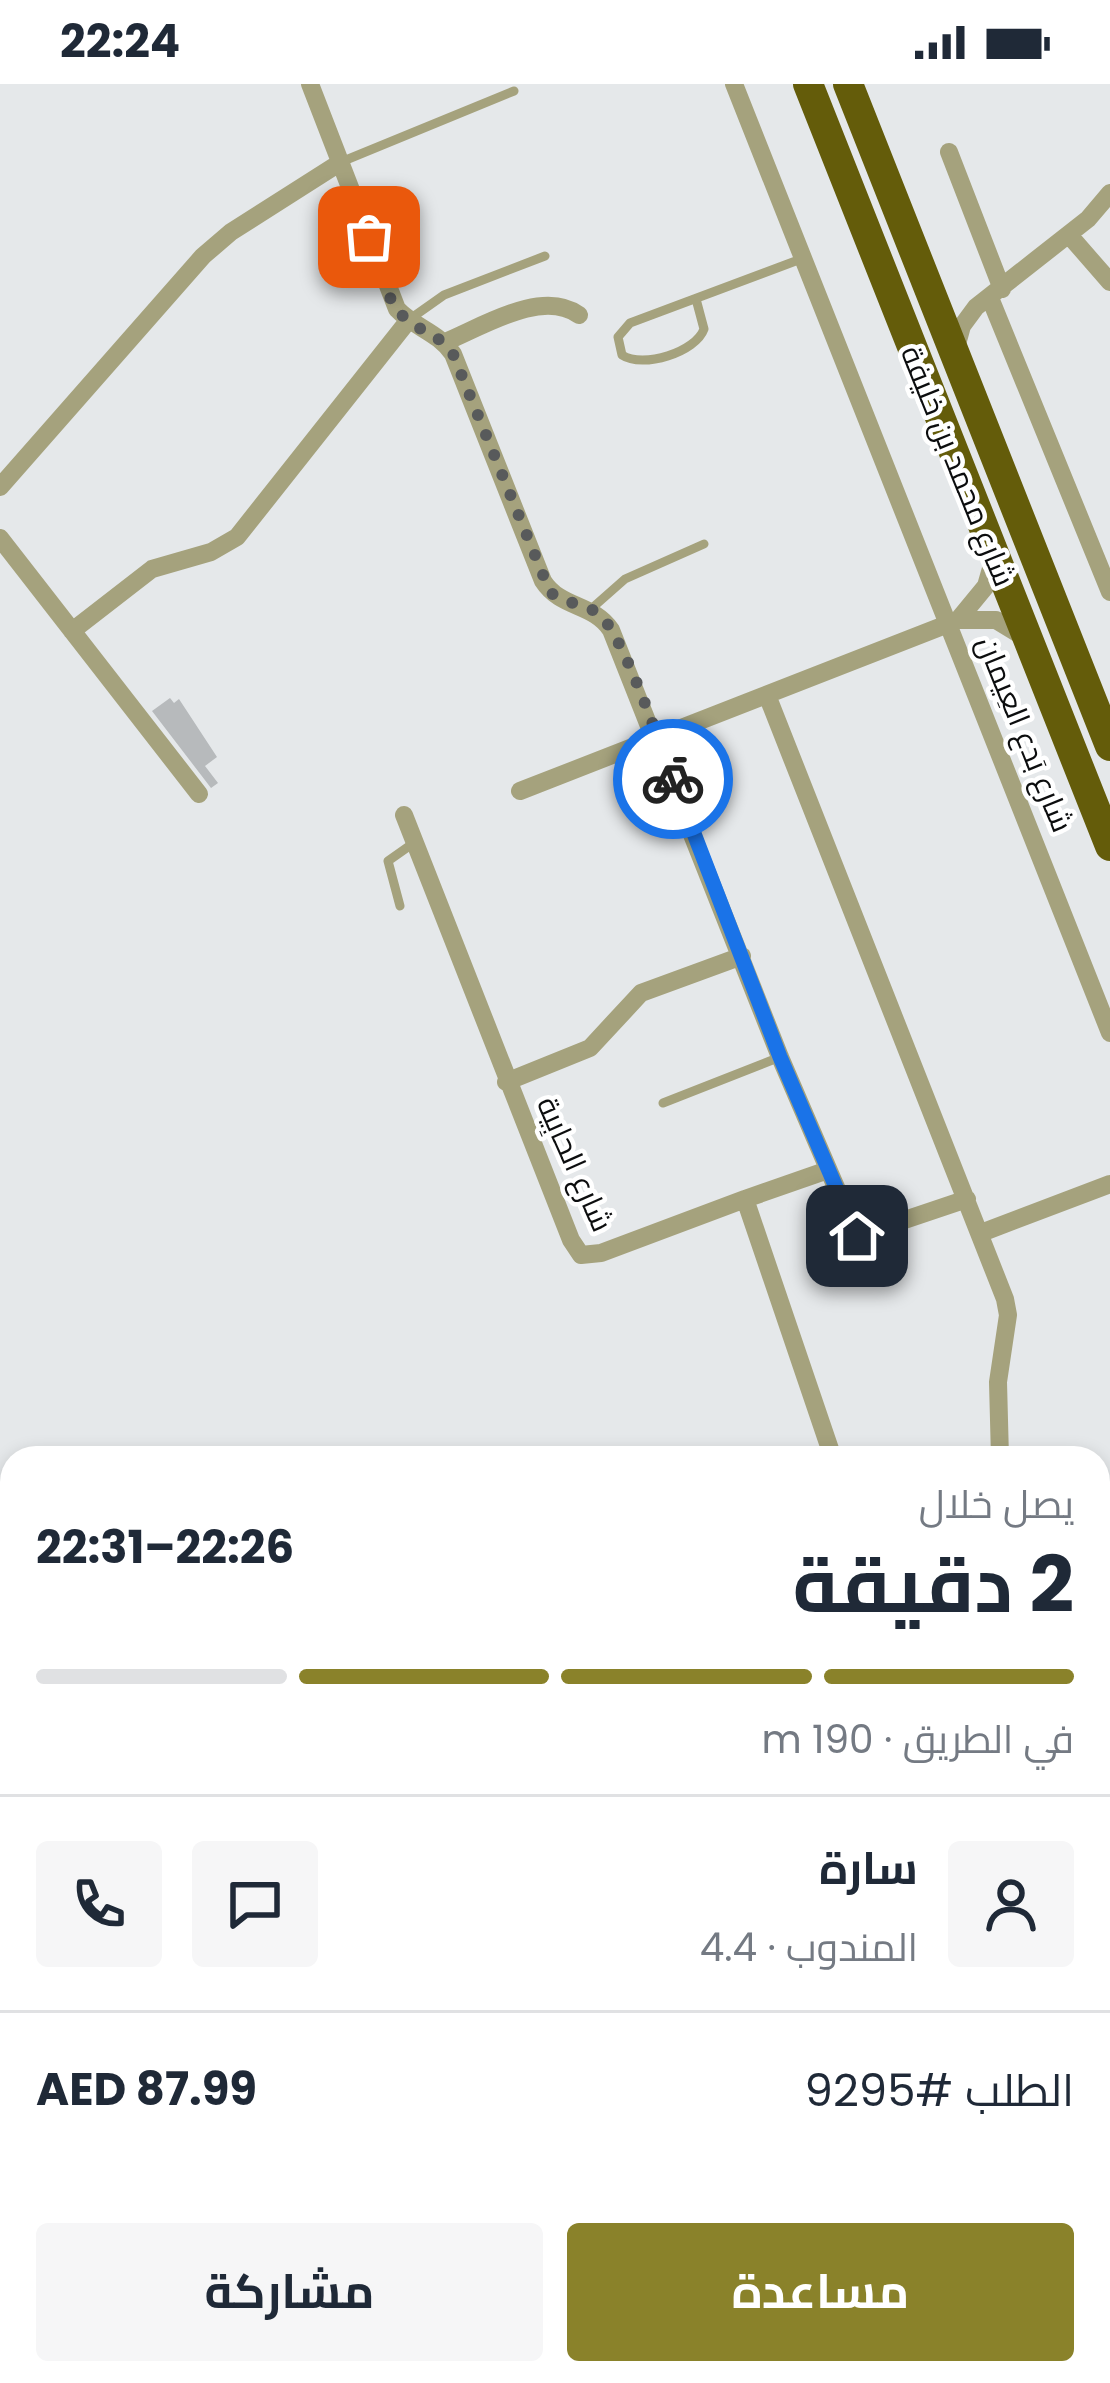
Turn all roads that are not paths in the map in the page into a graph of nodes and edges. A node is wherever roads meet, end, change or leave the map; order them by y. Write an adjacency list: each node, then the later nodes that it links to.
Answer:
1 (310, 84): 7 (street)
2 (734, 84): 11 (street, شارع بَدع العِيمان)
3 (808, 84): 23 (highway, شارع محمد بن خليفة)
4 (848, 84): 13 (highway, شارع محمد بن خليفة)
5 (514, 92): 7 (lane)
6 (949, 152): 14 (street)
7 (341, 162): 17 (street); 20 (street)
8 (1110, 193): 9 (street)
9 (1069, 235): 12 (street); 14 (street)
10 (545, 256): 17 (lane)
11 (801, 259): 15 (lane); 26 (street, شارع بَدع العِيمان)
12 (1110, 282)
13 (928, 288): 14 (street); 19 (highway, شارع محمد بن خليفة)
14 (996, 293): 19 (street); 24 (street)
15 (696, 298): 15 (lane)
16 (579, 315): 18 (street)
17 (408, 321): 18 (street); 27 (street)
18 (445, 342): 25 (street)
19 (955, 360): 31 (highway, شارع محمد بن خليفة)
20 (0, 488)
21 (0, 538): 27 (street)
22 (704, 544): 25 (lane)
23 (994, 558): 26 (street); 28 (highway, شارع محمد بن خليفة)
24 (1110, 592)
25 (591, 609): 30 (street)
26 (953, 622): 28 (street); 29 (street); 39 (street, شارع بَدع العِيمان)
27 (72, 631): 33 (street)
28 (1027, 640): 36 (highway, شارع محمد بن خليفة)
29 (766, 695): 30 (street); 46 (street)
30 (657, 737): 32 (street); 38 (street)
31 (1110, 746)
32 (520, 791)
33 (199, 794)
34 (404, 815): 35 (street, شارع الحابِية)
35 (415, 842): 37 (lane); 41 (street, شارع الحابِية)
36 (1110, 846)
37 (400, 906)
38 (742, 956): 40 (street); 41 (street)
39 (1110, 1033)
40 (780, 1057): 42 (lane); 43 (street)
41 (506, 1082): 45 (street, شارع الحابِية)
42 (663, 1103)
43 (828, 1170): 45 (street); 46 (street)
44 (1110, 1184): 47 (street)
45 (745, 1199): 48 (street)
46 (967, 1199): 47 (street)
47 (981, 1233): 49 (street)
48 (829, 1446)
49 (1000, 1446)

